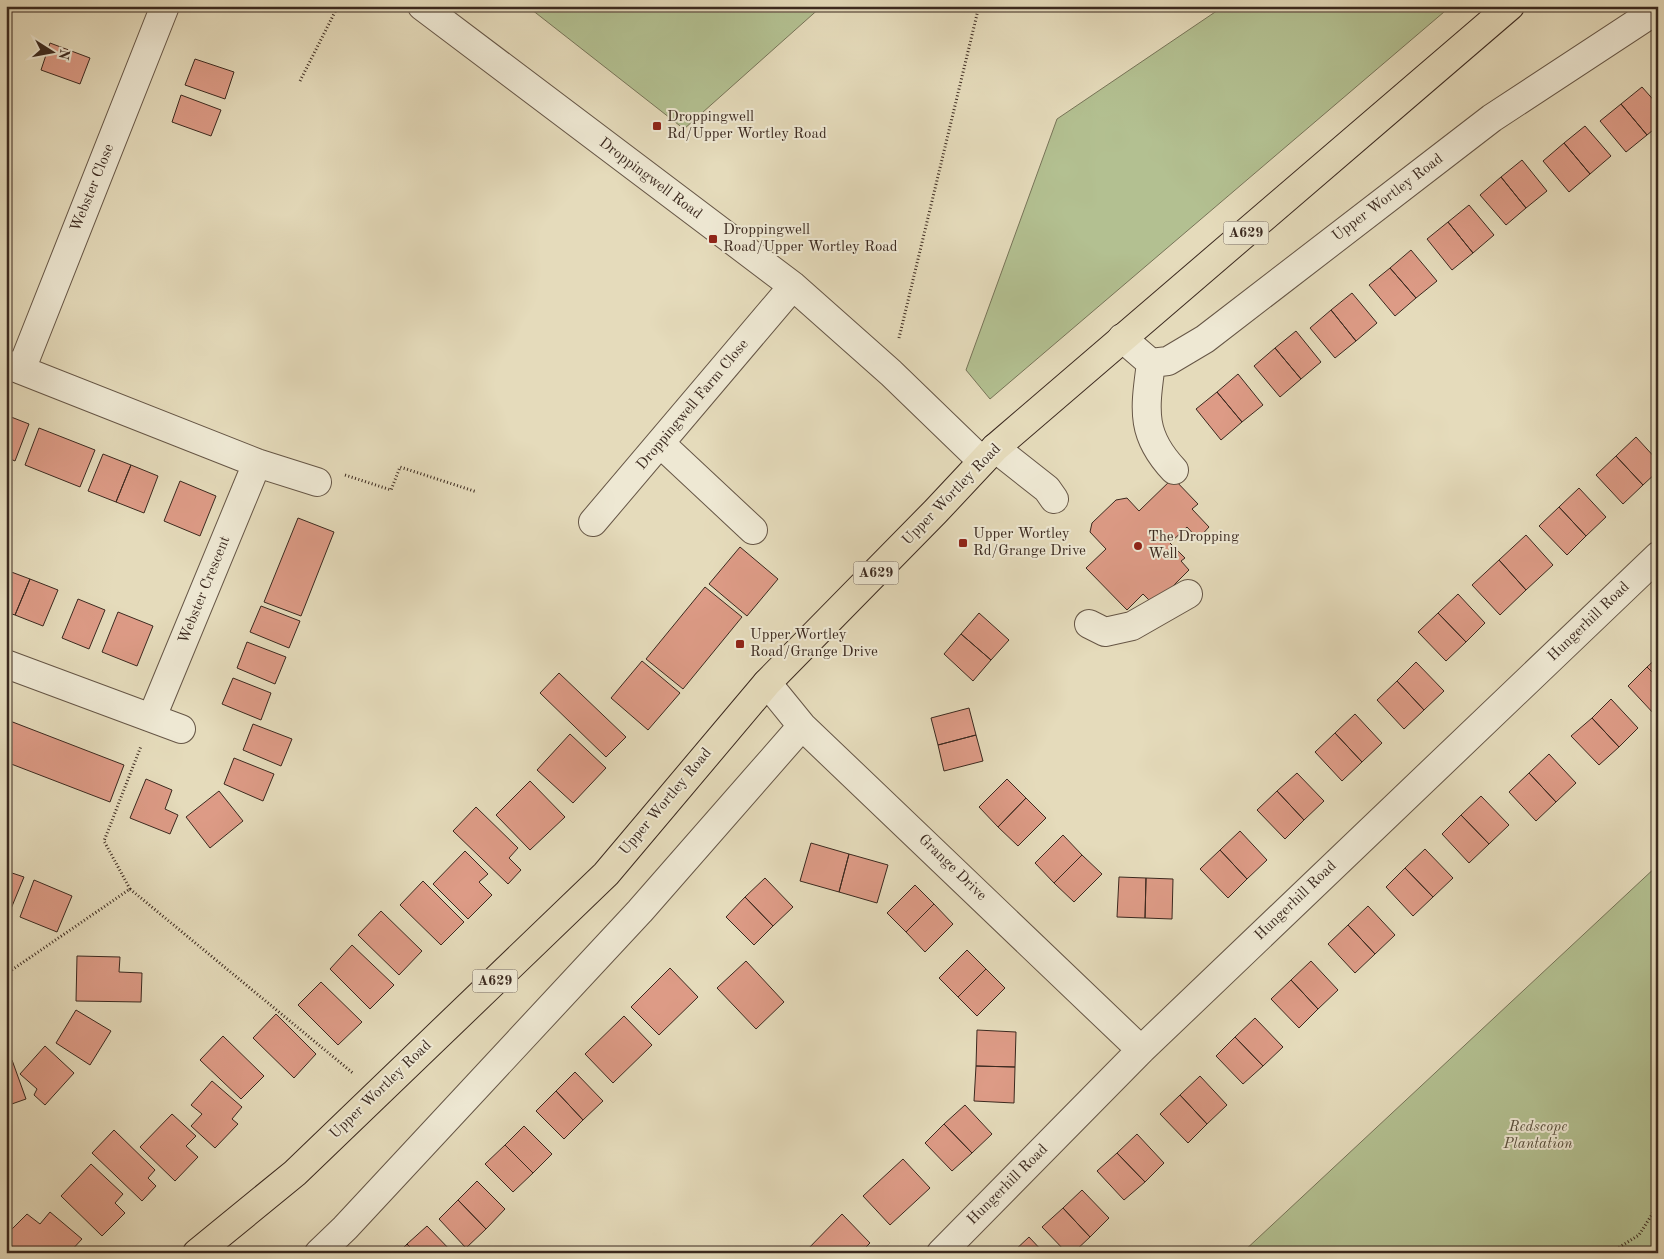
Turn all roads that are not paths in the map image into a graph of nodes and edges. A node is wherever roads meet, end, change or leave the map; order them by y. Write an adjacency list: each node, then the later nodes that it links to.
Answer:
1 (166, 6): 8 (street, Webster Close)
2 (422, 6): 5 (street, Droppingwell Road)
3 (1510, 6): 6 (main road, Upper Wortley Road / A629)
4 (1658, 9): 7 (street, Upper Wortley Road)
5 (793, 286): 9 (street, Droppingwell Farm Close); 10 (street, Droppingwell Road)
6 (1122, 338): 7 (street); 10 (main road, Upper Wortley Road / A629)
7 (1151, 363): 12 (street)
8 (14, 367): 11 (street)
9 (661, 444): 15 (street, Droppingwell Farm Close); 16 (street)
10 (988, 454): 14 (street, Droppingwell Road); 21 (main road, Upper Wortley Road / A629)
11 (257, 463): 13 (street); 22 (street, Webster Crescent)
12 (1174, 470)
13 (317, 482)
14 (1054, 499)
15 (593, 522)
16 (753, 530)
17 (1658, 556): 25 (street, Hungerhill Road)
18 (1188, 594): 19 (street)
19 (1089, 624)
20 (6, 664): 22 (street)
21 (767, 683): 23 (street, Grange Drive); 26 (main road, Upper Wortley Road / A629)
22 (152, 717): 24 (street)
23 (802, 726): 25 (street, Grange Drive); 27 (street)
24 (181, 729)
25 (1141, 1050): 28 (street, Hungerhill Road)
26 (197, 1253)
27 (320, 1253)
28 (941, 1253)

